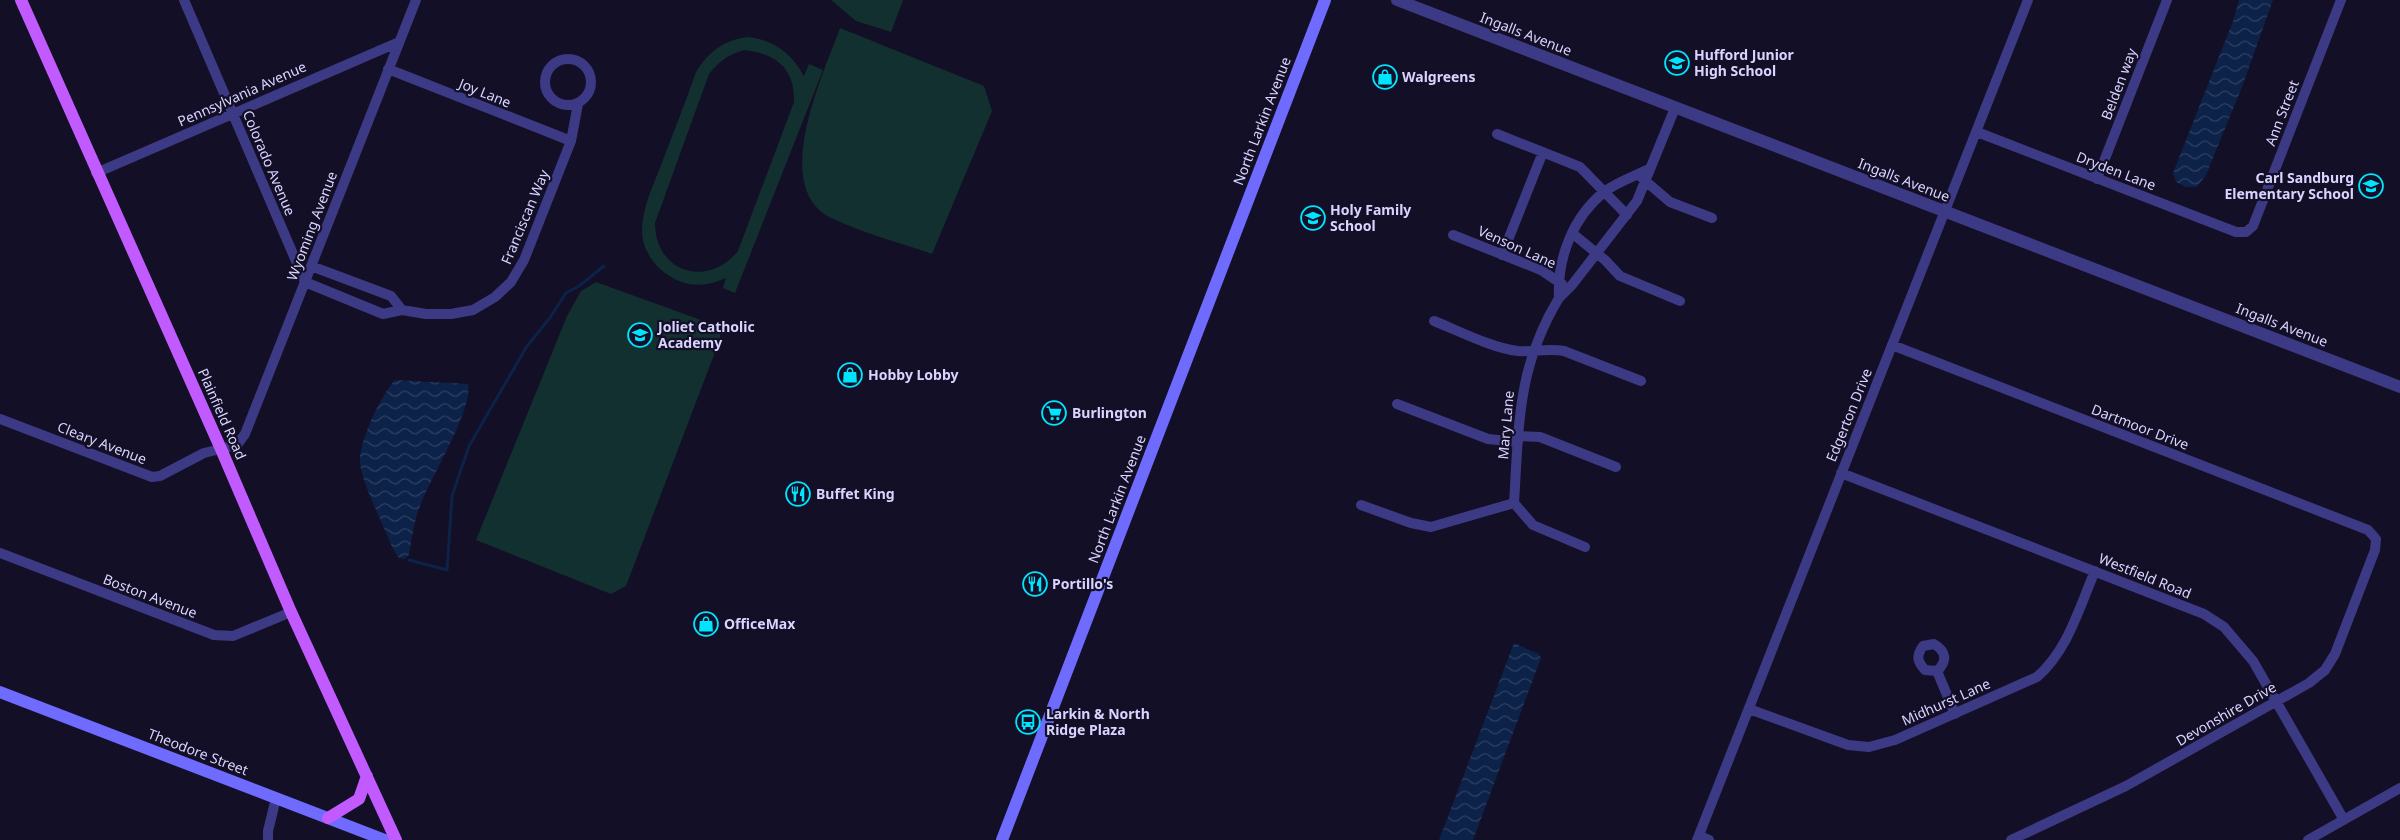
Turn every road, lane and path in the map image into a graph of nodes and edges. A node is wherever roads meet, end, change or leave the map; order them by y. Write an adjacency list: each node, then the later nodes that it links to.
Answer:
1 (21, 0): 19 (main road, Plainfield Road)
2 (184, 0): 13 (street, Colorado Avenue)
3 (416, 0): 9 (street, Wyoming Avenue)
4 (1325, 0): 73 (main road, North Larkin Avenue)
5 (1397, 0): 12 (street, Ingalls Avenue)
6 (2028, 0): 14 (street, Edgerton Drive)
7 (2167, 0): 21 (street, Belden way)
8 (2340, 0): 27 (street, Ann Street)
9 (399, 42): 10 (street, Wyoming Avenue); 13 (street, Pennsylvania Avenue)
10 (388, 69): 16 (street, Joy Lane); 32 (street, Wyoming Avenue)
11 (578, 104): 11 (street, Franciscan Way); 16 (street, Franciscan Way)
12 (1675, 108): 18 (street, Mary Lane); 24 (street, Ingalls Avenue)
13 (233, 114): 19 (street, Pennsylvania Avenue); 34 (street, Colorado Avenue)
14 (1977, 132): 21 (street, Dryden Lane); 24 (street, Edgerton Drive)
15 (1498, 134): 17 (street)
16 (571, 141): 39 (street, Franciscan Way)
17 (1543, 152): 23 (street); 31 (street)
18 (1649, 169): 20 (street, Mary Lane); 22 (street, Mary Lane)
19 (96, 173): 49 (main road, Plainfield Road)
20 (1638, 174): 22 (street); 23 (street, Mary Lane)
21 (2097, 179): 27 (street, Dryden Lane)
22 (1646, 182): 25 (street, Mary Lane); 26 (street)
23 (1606, 191): 25 (street); 28 (street, Mary Lane)
24 (1945, 212): 42 (street, Edgerton Drive); 45 (street, Ingalls Avenue)
25 (1628, 216): 30 (street, Mary Lane)
26 (1712, 218)
27 (2246, 232)
28 (1572, 233): 30 (street); 33 (street, Mary Lane)
29 (1452, 235): 31 (street, Venson Lane)
30 (1596, 253): 35 (street, Mary Lane); 38 (street)
31 (1502, 255): 33 (street, Venson Lane)
32 (311, 266): 34 (street, Wyoming Avenue); 36 (street)
33 (1558, 280): 35 (street, Venson Lane); 37 (street, Mary Lane)
34 (305, 282): 40 (street); 49 (street, Wyoming Avenue)
35 (1568, 290): 37 (street, Mary Lane)
36 (392, 293): 39 (street); 40 (street)
37 (1559, 298): 43 (street, Mary Lane)
38 (1680, 301)
39 (402, 310): 40 (street, Franciscan Way)
40 (381, 317)
41 (1434, 322): 43 (street)
42 (1892, 345): 51 (street, Edgerton Drive); 54 (street, Dartmoor Drive)
43 (1534, 350): 44 (street); 48 (street, Mary Lane)
44 (1641, 381)
45 (2400, 387)
46 (1397, 404): 48 (street)
47 (0, 419): 49 (street, Cleary Avenue)
48 (1518, 439): 50 (street); 52 (street, Mary Lane)
49 (221, 449): 58 (main road, Plainfield Road)
50 (1616, 467)
51 (1841, 473): 57 (street, Westfield Road); 62 (street, Edgerton Drive)
52 (1514, 503): 53 (street); 55 (street)
53 (1361, 505)
54 (2376, 539): 61 (street, Devonshire Drive)
55 (1585, 547)
56 (0, 554): 58 (street, Boston Avenue)
57 (2095, 571): 61 (street, Westfield Road); 63 (street, Midhurst Lane)
58 (291, 612): 64 (main road, Plainfield Road)
59 (1937, 671): 63 (street)
60 (0, 692): 66 (main road, Theodore Street)
61 (2276, 702): 68 (street, Westfield Road); 74 (street, Devonshire Drive)
62 (1749, 709): 63 (street, Midhurst Lane); 69 (street, Edgerton Drive)
63 (1955, 714)
64 (367, 776): 67 (main road); 72 (main road, Plainfield Road)
65 (2400, 788): 68 (street)
66 (276, 798): 67 (main road, Theodore Street); 70 (street)
67 (328, 818): 71 (main road, Theodore Street)
68 (2344, 820): 75 (street)
69 (1702, 839)
70 (268, 840)
71 (385, 840)
72 (396, 840)
73 (1002, 840)
74 (2011, 840)
75 (2308, 840)

